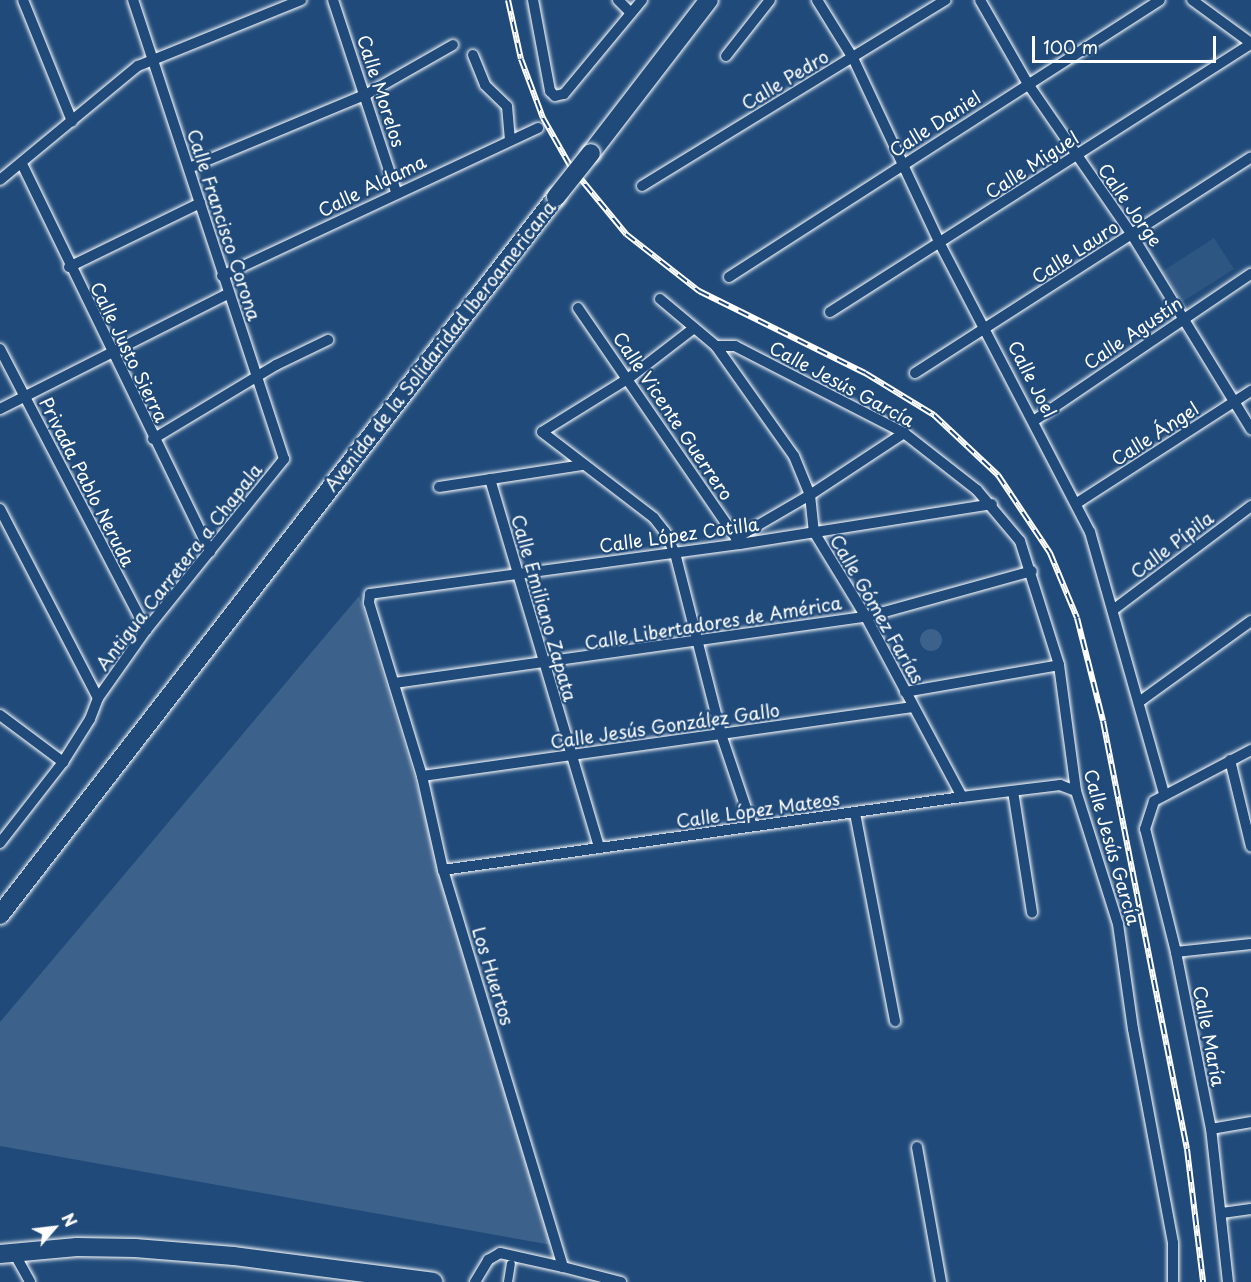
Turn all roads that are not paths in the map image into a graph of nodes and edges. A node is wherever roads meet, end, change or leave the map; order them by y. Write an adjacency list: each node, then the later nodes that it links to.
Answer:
1 (23, 0): 24 (street)
2 (133, 0): 21 (street, Calle Francisco Corona)
3 (333, 0): 23 (street, Calle Morelos)
4 (532, 0): 15 (street)
5 (618, 0): 15 (street)
6 (642, 0): 15 (street)
7 (710, 0): 110 (highway, Avenida de la Solidaridad Iberoamericana, bridge)
8 (770, 0): 19 (street)
9 (817, 0): 20 (street, Calle Joel)
10 (945, 0): 20 (street, Calle Pedro)
11 (980, 0): 22 (street, Calle Jorge)
12 (1160, 0): 22 (street, Calle Daniel)
13 (1192, 0): 16 (street)
14 (295, 1): 21 (street)
15 (631, 13)
16 (1251, 43): 27 (street, Calle Miguel)
17 (453, 45): 23 (street)
18 (473, 55): 26 (street)
19 (726, 56)
20 (853, 58): 30 (street, Calle Joel); 33 (street, Calle Pedro)
21 (154, 60): 24 (street); 31 (street, Calle Francisco Corona)
22 (1028, 84): 27 (street, Calle Jorge); 30 (street, Calle Daniel)
23 (367, 94): 31 (street); 34 (street, Calle Morelos)
24 (72, 121): 29 (street)
25 (538, 128): 26 (street, Calle Aldama)
26 (510, 138): 34 (street, Calle Aldama)
27 (1076, 156): 36 (street, Calle Jorge); 37 (street, Calle Miguel)
28 (1251, 157): 36 (street, Calle Lauro)
29 (22, 164): 32 (street); 38 (street, Calle Justo Sierra)
30 (904, 164): 37 (street, Calle Joel); 41 (street, Calle Daniel)
31 (189, 168): 35 (street, Calle Francisco Corona)
32 (0, 180)
33 (642, 186)
34 (396, 192): 40 (street, Calle Aldama)
35 (200, 203): 38 (street); 40 (street, Calle Francisco Corona)
36 (1132, 235): 46 (street, Calle Jorge); 48 (street, Calle Lauro)
37 (940, 244): 45 (street, Calle Miguel); 48 (street, Calle Joel)
38 (69, 267): 52 (street, Calle Justo Sierra)
39 (1251, 274): 46 (street, Calle Agustín)
40 (222, 276): 42 (street, Calle Francisco Corona)
41 (729, 277)
42 (228, 294): 52 (street); 54 (street, Calle Francisco Corona)
43 (660, 299): 47 (street, Calle Gómez Farías)
44 (578, 308): 55 (street, Calle Vicente Guerrero)
45 (830, 312)
46 (1184, 318): 58 (street, Calle Jorge); 60 (street, Calle Agustín)
47 (694, 328): 50 (street, Calle Gómez Farías); 55 (street)
48 (987, 328): 53 (street, Calle Lauro); 60 (street, Calle Joel)
49 (328, 340): 54 (street)
50 (716, 346): 62 (street, Calle Jesús García); 68 (street, Calle Gómez Farías)
51 (0, 349): 57 (street, Privada Pablo Neruda)
52 (111, 353): 57 (street); 63 (street, Calle Justo Sierra)
53 (915, 373)
54 (256, 378): 63 (street); 64 (street, Calle Francisco Corona)
55 (629, 378): 65 (street); 74 (street, Calle Vicente Guerrero)
56 (1251, 391): 58 (street, Calle Ángel)
57 (24, 396): 59 (street); 83 (street, Privada Pablo Neruda)
58 (1235, 402): 61 (street, Calle Jorge); 69 (street, Calle Ángel)
59 (0, 409)
60 (1035, 420): 69 (street, Calle Joel)
61 (1251, 429)
62 (904, 433): 68 (street); 70 (street, Calle Jesús García)
63 (153, 439): 75 (street, Calle Justo Sierra)
64 (284, 459): 75 (street, Antigua Carretera a Chapala)
65 (583, 465): 66 (street); 76 (street)
66 (490, 479): 67 (street); 78 (street, Calle Emiliano Zapata)
67 (439, 487)
68 (810, 495): 73 (street, Calle Gómez Farías); 74 (street)
69 (1077, 503): 80 (street, Calle Joel)
70 (992, 504): 73 (street, Calle López Cotilla); 77 (street, Calle Jesús García)
71 (1251, 506): 80 (street, Calle Pípila)
72 (0, 508): 89 (street)
73 (814, 532): 74 (street, Calle López Cotilla); 81 (street, Calle Gómez Farías)
74 (738, 541): 76 (street, Calle López Cotilla)
75 (210, 552): 83 (street, Antigua Carretera a Chapala)
76 (675, 553): 78 (street, Calle López Cotilla); 84 (street)
77 (1032, 571): 81 (street, Calle Libertadores de América); 86 (street, Calle Jesús García)
78 (517, 573): 79 (street, Calle López Cotilla); 85 (street, Calle Emiliano Zapata)
79 (370, 594): 87 (street, Los Huertos)
80 (1113, 610): 90 (street, Calle Joel)
81 (866, 616): 84 (street, Calle Libertadores de América); 88 (street, Calle Gómez Farías)
82 (1251, 621): 90 (street)
83 (146, 630): 89 (street, Antigua Carretera a Chapala)
84 (695, 641): 85 (street, Calle Libertadores de América); 93 (street)
85 (543, 665): 87 (street, Calle Libertadores de América); 95 (street, Calle Emiliano Zapata)
86 (1059, 665): 88 (street); 100 (street, Calle Jesús García)
87 (394, 683): 98 (street, Los Huertos)
88 (905, 692): 91 (street, Calle Gómez Farías)
89 (98, 698): 97 (street, Antigua Carretera a Chapala)
90 (1139, 702): 101 (street, Calle Joel)
91 (913, 707): 93 (street, Calle Jesús González Gallo); 102 (street, Calle Gómez Farías)
92 (0, 715): 97 (street)
93 (721, 734): 95 (street, Calle Jesús González Gallo); 104 (street)
94 (1251, 750): 96 (street)
95 (571, 757): 98 (street, Calle Jesús González Gallo); 107 (street, Calle Emiliano Zapata)
96 (1230, 760): 101 (street); 106 (street)
97 (63, 762): 105 (street, Antigua Carretera a Chapala)
98 (422, 776): 108 (street, Los Huertos)
99 (1013, 791): 100 (street, Calle López Mateos); 102 (street, Calle López Mateos); 109 (street)
100 (1076, 792): 128 (street, Calle Jesús García)
101 (1164, 794): 112 (street, Calle María)
102 (962, 797): 103 (street, Calle López Mateos)
103 (855, 813): 104 (street, Calle López Mateos); 113 (street)
104 (752, 826): 107 (street, Calle López Mateos)
105 (0, 843)
106 (1251, 847)
107 (598, 848): 108 (street, Calle López Mateos)
108 (444, 870): 121 (street, Los Huertos)
109 (1032, 913)
110 (0, 915)
111 (1251, 944): 112 (street)
112 (1176, 952): 115 (street, Calle María)
113 (895, 1022)
114 (1251, 1122): 115 (street)
115 (1211, 1128): 118 (street, Calle María)
116 (917, 1147): 127 (street)
117 (1251, 1209): 118 (street)
118 (1222, 1213): 129 (street, Calle María)
119 (4, 1252): 122 (street); 123 (highway)
120 (511, 1264): 125 (street)
121 (563, 1267): 124 (street); 126 (street)
122 (30, 1282)
123 (432, 1282)
124 (475, 1282)
125 (508, 1282)
126 (621, 1282)
127 (941, 1282)
128 (1173, 1282)
129 (1228, 1282)

